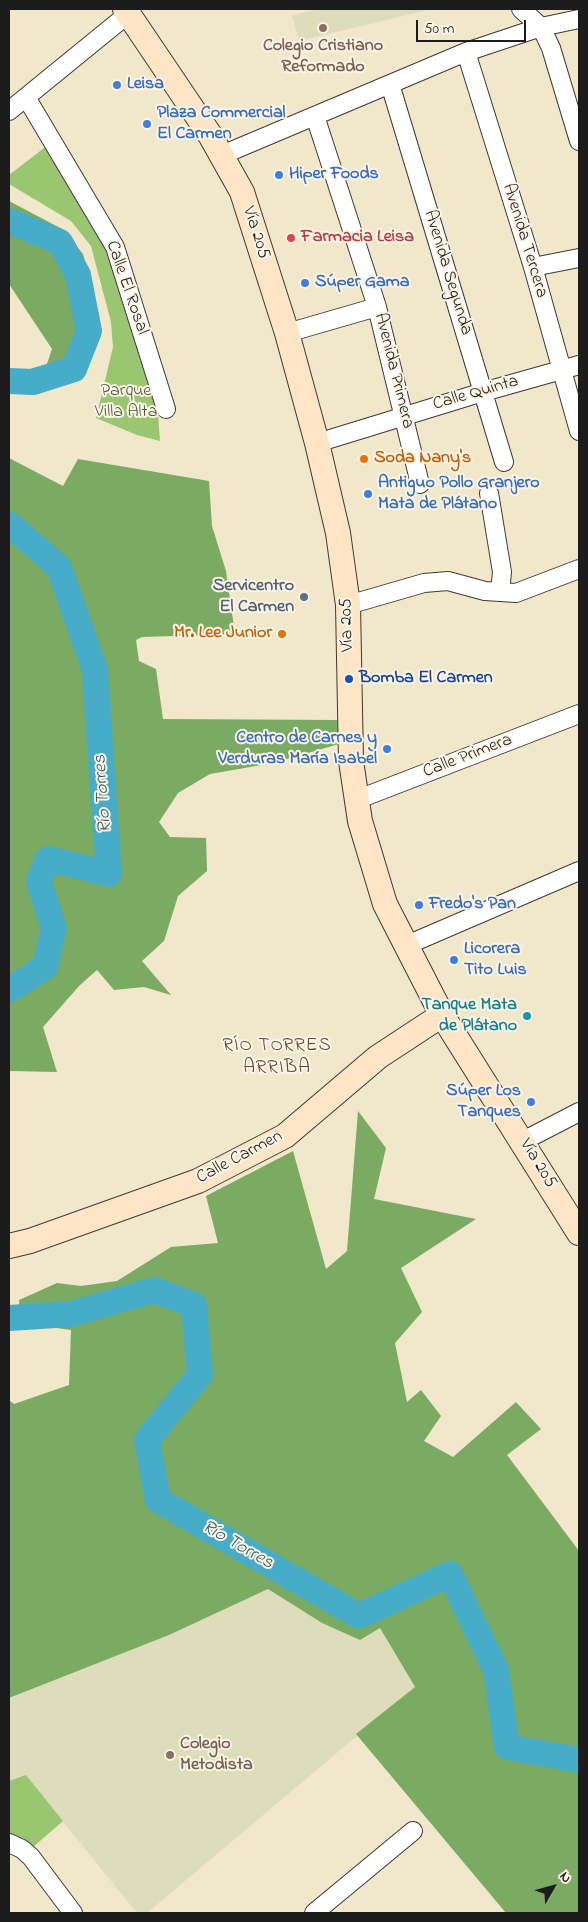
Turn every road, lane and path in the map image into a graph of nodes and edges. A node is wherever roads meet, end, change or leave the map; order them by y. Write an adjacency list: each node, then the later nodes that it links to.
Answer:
1 (521, 9): 4 (street)
2 (126, 11): 7 (street); 11 (main road, Vía 205)
3 (579, 19): 4 (street)
4 (541, 27): 5 (street); 10 (street)
5 (466, 52): 6 (street); 13 (street, Avenida Tercera)
6 (390, 84): 9 (street); 18 (street, Avenida Segunda)
7 (26, 97): 8 (street); 19 (street, Calle El Rosal)
8 (9, 110)
9 (315, 116): 11 (street); 14 (street, Avenida Primera)
10 (579, 141)
11 (222, 155): 15 (main road, Vía 205)
12 (579, 258): 13 (street)
13 (533, 266): 17 (street, Avenida Tercera)
14 (377, 307): 15 (street); 20 (street, Avenida Primera)
15 (287, 333): 22 (main road, Vía 205)
16 (579, 365): 17 (street, Calle Quinta)
17 (562, 370): 18 (street, Calle Quinta); 21 (street, Avenida Tercera)
18 (483, 392): 20 (street, Calle Quinta); 23 (street, Avenida Segunda)
19 (166, 409)
20 (404, 416): 22 (street, Calle Quinta); 24 (street, Avenida Primera)
21 (579, 431)
22 (317, 443): 28 (main road, Vía 205)
23 (504, 462)
24 (420, 484)
25 (489, 493): 27 (street)
26 (579, 569): 27 (street)
27 (500, 592): 28 (street)
28 (348, 606): 30 (main road, Vía 205)
29 (579, 714): 30 (street, Calle Primera)
30 (356, 800): 32 (main road, Vía 205)
31 (579, 871): 32 (street)
32 (407, 945): 33 (main road, Vía 205)
33 (442, 1015): 35 (main road, Vía 205); 37 (main road, Calle Carmen)
34 (579, 1112): 35 (street)
35 (523, 1141): 36 (main road, Vía 205)
36 (579, 1233)
37 (9, 1246)
38 (413, 1831): 41 (street)
39 (9, 1842): 40 (street)
40 (73, 1913)
41 (314, 1913)

